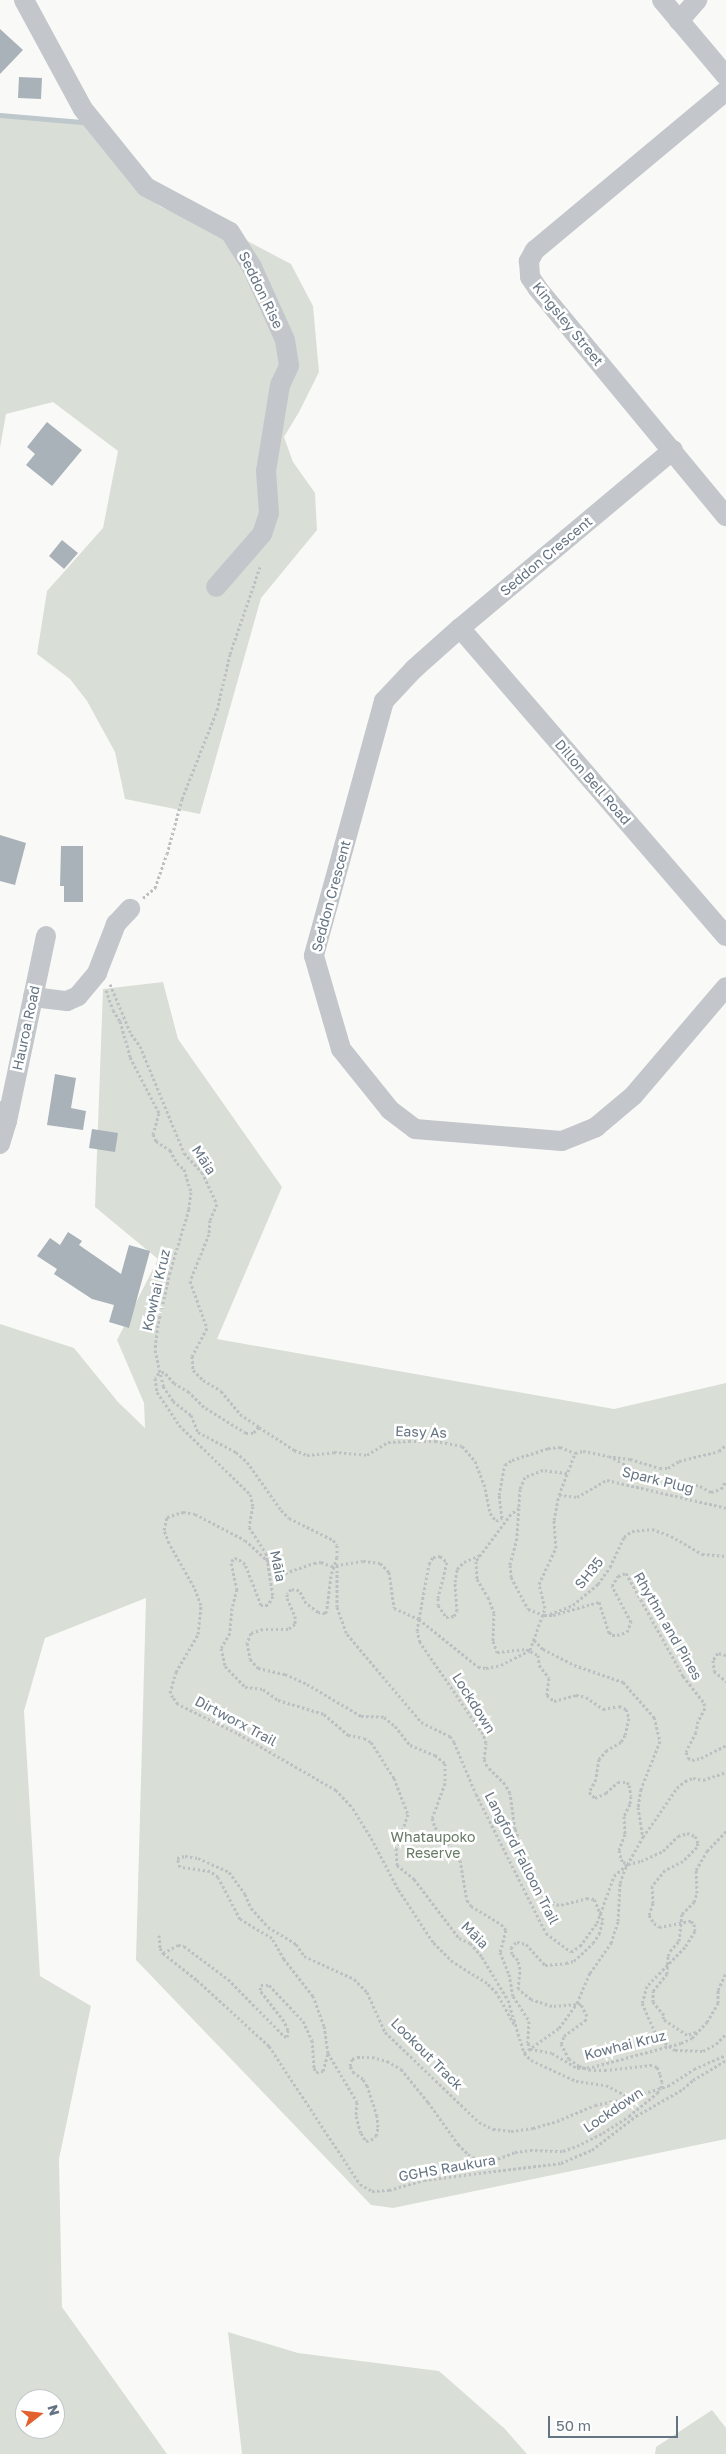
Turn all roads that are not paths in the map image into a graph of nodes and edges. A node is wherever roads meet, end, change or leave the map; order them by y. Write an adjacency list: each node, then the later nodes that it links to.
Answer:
1 (24, 0): 9 (street, Seddon Rise)
2 (662, 0): 4 (street)
3 (697, 0): 4 (street)
4 (679, 20): 5 (street)
5 (726, 76)
6 (726, 91): 7 (street, Kingsley Street)
7 (672, 450): 8 (street, Kingsley Street); 10 (street, Seddon Crescent)
8 (726, 516)
9 (216, 587)
10 (460, 628): 13 (street, Dillon Bell Road); 14 (street, Seddon Crescent)
11 (130, 909): 15 (street)
12 (46, 936): 15 (street, Hauroa Road)
13 (726, 936)
14 (726, 987)
15 (33, 997): 16 (street, Hauroa Road)
16 (4, 1116): 17 (street, Hauroa Road)
17 (0, 1144)

